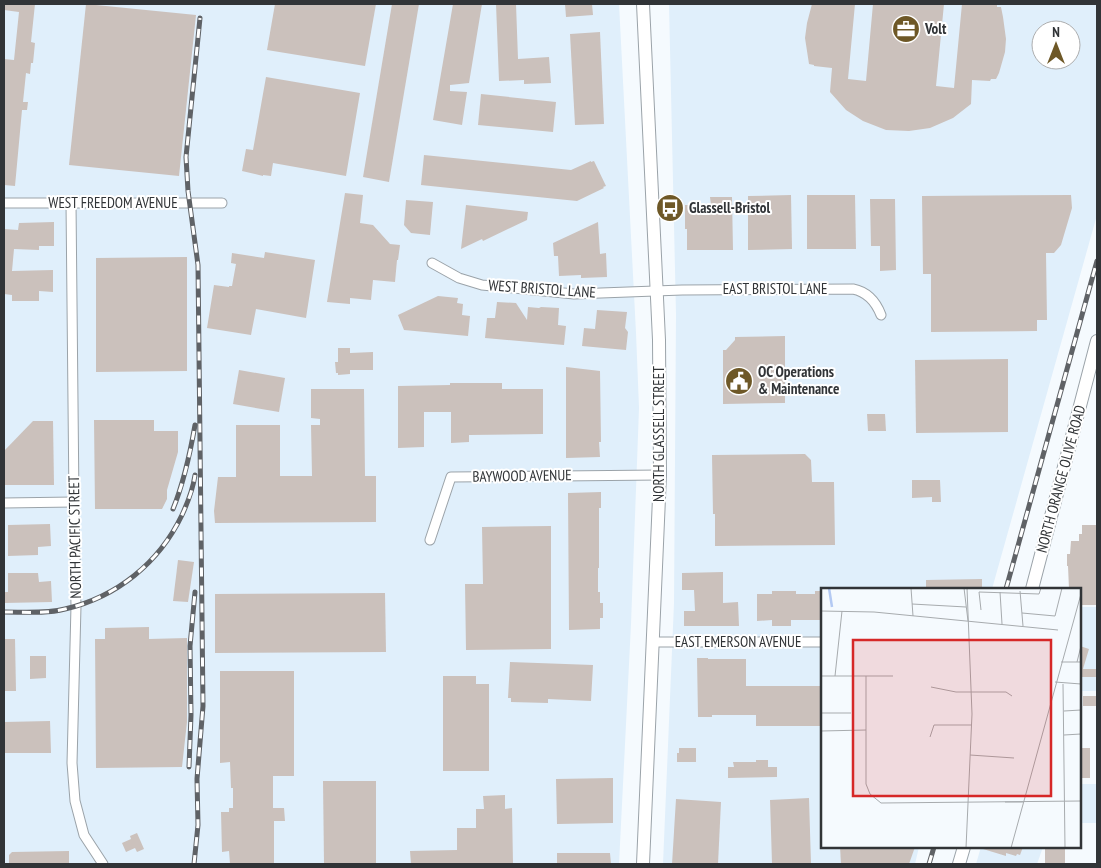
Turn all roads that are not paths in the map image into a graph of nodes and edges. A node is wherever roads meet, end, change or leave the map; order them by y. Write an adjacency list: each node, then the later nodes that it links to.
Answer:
1 (643, 4): 6 (main road, NORTH GLASSELL STREET)
2 (4, 203): 3 (street, WEST FREEDOM AVENUE)
3 (71, 203): 4 (street, WEST FREEDOM AVENUE); 10 (street, NORTH PACIFIC STREET)
4 (222, 203)
5 (432, 263): 6 (street, WEST BRISTOL LANE)
6 (657, 290): 7 (street, EAST BRISTOL LANE); 9 (main road, NORTH GLASSELL STREET)
7 (881, 315)
8 (1097, 341): 13 (main road, NORTH ORANGE OLIVE ROAD)
9 (660, 475): 12 (street, BAYWOOD AVENUE); 14 (main road, NORTH GLASSELL STREET)
10 (74, 502): 11 (street); 17 (street, NORTH PACIFIC STREET)
11 (4, 503)
12 (430, 540)
13 (1032, 588)
14 (653, 642): 15 (street, EAST EMERSON AVENUE); 18 (main road, NORTH GLASSELL STREET)
15 (821, 642)
16 (964, 848): 19 (main road)
17 (103, 864)
18 (643, 864)
19 (959, 864)

